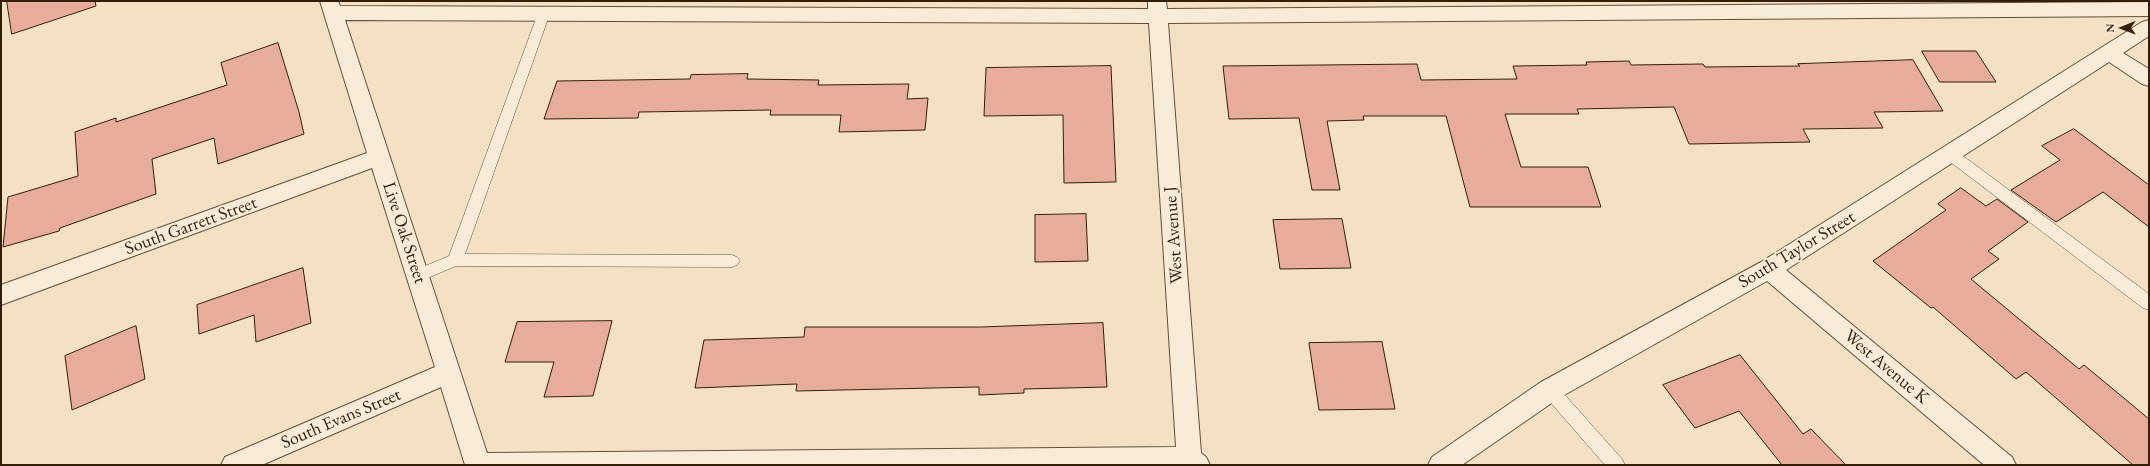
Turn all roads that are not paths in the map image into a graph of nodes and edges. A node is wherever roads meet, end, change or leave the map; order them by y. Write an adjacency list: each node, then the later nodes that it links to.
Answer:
1 (1748, 6): 3 (street); 5 (street)
2 (331, 7): 4 (street); 10 (street, Live Oak Street)
3 (1158, 8): 4 (street); 19 (street, West Avenue J)
4 (556, 9): 11 (lane)
5 (2149, 9)
6 (2149, 27): 7 (street, South Taylor Street)
7 (2109, 53): 8 (street); 9 (street, South Taylor Street)
8 (2149, 79)
9 (1950, 154): 13 (street, South Taylor Street); 16 (lane)
10 (380, 157): 14 (street, Live Oak Street); 15 (street, South Garrett Street)
11 (455, 260): 12 (lane); 14 (lane)
12 (732, 261)
13 (1769, 269): 18 (street, South Taylor Street); 24 (street, West Avenue K)
14 (418, 276): 17 (street, Live Oak Street)
15 (1, 295)
16 (2149, 303)
17 (448, 372): 20 (street, South Evans Street); 21 (street, Live Oak Street)
18 (1550, 390): 22 (street, South Taylor Street); 23 (lane)
19 (1193, 462): 21 (street)
20 (234, 465)
21 (478, 465)
22 (1441, 465)
23 (1616, 465)
24 (2003, 465)

